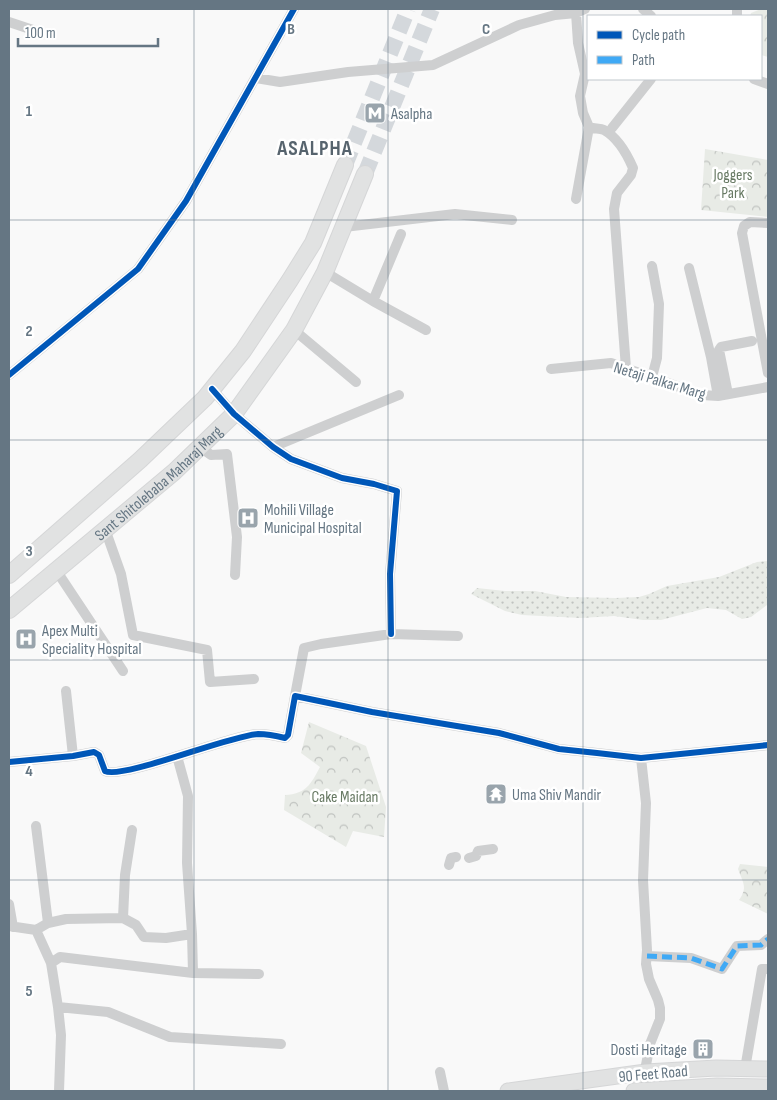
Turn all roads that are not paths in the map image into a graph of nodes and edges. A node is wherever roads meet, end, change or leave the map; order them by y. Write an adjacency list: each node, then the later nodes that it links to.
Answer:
1 (294, 9): 5 (street)
2 (581, 11): 5 (street); 7 (street)
3 (9, 22): 4 (street)
4 (33, 30)
5 (256, 78): 26 (street)
6 (650, 80): 8 (street)
7 (589, 127): 11 (street); 23 (street)
8 (612, 128)
9 (345, 165): 30 (main road, Sant Shitolebaba Maharaj Marg)
10 (365, 174): 14 (main road, Sant Shitolebaba Maharaj Marg)
11 (576, 199)
12 (512, 220): 14 (street)
13 (768, 223): 25 (street)
14 (344, 227): 18 (main road, Sant Shitolebaba Maharaj Marg)
15 (401, 234): 19 (street)
16 (652, 266): 27 (street)
17 (689, 268): 32 (street)
18 (325, 272): 19 (street); 20 (main road, Sant Shitolebaba Maharaj Marg)
19 (373, 301): 21 (street)
20 (294, 330): 28 (street); 33 (main road, Sant Shitolebaba Maharaj Marg)
21 (426, 330)
22 (752, 341): 32 (street)
23 (626, 368): 24 (street, Netaji Palkar Marg); 27 (street, Netaji Palkar Marg)
24 (551, 369)
25 (768, 373)
26 (9, 375)
27 (652, 378): 32 (street, Netaji Palkar Marg)
28 (356, 382)
29 (768, 387): 32 (street, Netaji Palkar Marg)
30 (212, 389): 33 (street); 37 (main road, Sant Shitolebaba Maharaj Marg)
31 (399, 394): 35 (street)
32 (723, 395)
33 (234, 414): 34 (main road, Sant Shitolebaba Maharaj Marg); 35 (street)
34 (200, 447): 36 (main road, Sant Shitolebaba Maharaj Marg); 39 (street)
35 (273, 447): 42 (street)
36 (105, 529): 38 (main road, Sant Shitolebaba Maharaj Marg); 45 (street)
37 (15, 570): 40 (main road)
38 (56, 570): 40 (main road, Sant Shitolebaba Maharaj Marg); 44 (street)
39 (235, 576)
40 (37, 586): 41 (main road, Sant Shitolebaba Maharaj Marg)
41 (9, 610)
42 (391, 634): 43 (street); 47 (street)
43 (458, 636)
44 (123, 671)
45 (254, 680)
46 (66, 691): 49 (street)
47 (295, 696): 50 (street); 51 (street)
48 (768, 745): 51 (street)
49 (73, 756): 50 (street); 52 (street)
50 (177, 756): 62 (street)
51 (640, 758): 64 (street)
52 (9, 762)
53 (36, 826): 59 (street)
54 (132, 830): 58 (street)
55 (492, 849): 56 (street)
56 (469, 858)
57 (9, 904): 60 (street)
58 (123, 918): 59 (street); 62 (street)
59 (48, 923): 61 (street)
60 (11, 927): 61 (street)
61 (36, 930): 65 (street)
62 (192, 934): 67 (street)
63 (768, 939): 64 (street)
64 (647, 956): 74 (street)
65 (51, 963): 67 (street); 69 (street)
66 (768, 969): 71 (street)
67 (194, 973): 68 (street)
68 (259, 974)
69 (58, 1007): 70 (street); 78 (street)
70 (281, 1044)
71 (741, 1069): 72 (street, 90 Feet Road); 74 (street, 90 Feet Road); 75 (street)
72 (768, 1069)
73 (440, 1072): 79 (street)
74 (646, 1072): 80 (street, 90 Feet Road); 81 (street)
75 (739, 1086): 76 (street, 90 Feet Road); 77 (street, 90 Feet Road)
76 (768, 1087)
77 (717, 1089): 81 (street, 90 Feet Road)
78 (59, 1091)
79 (444, 1091)
80 (508, 1091)
81 (640, 1091)

